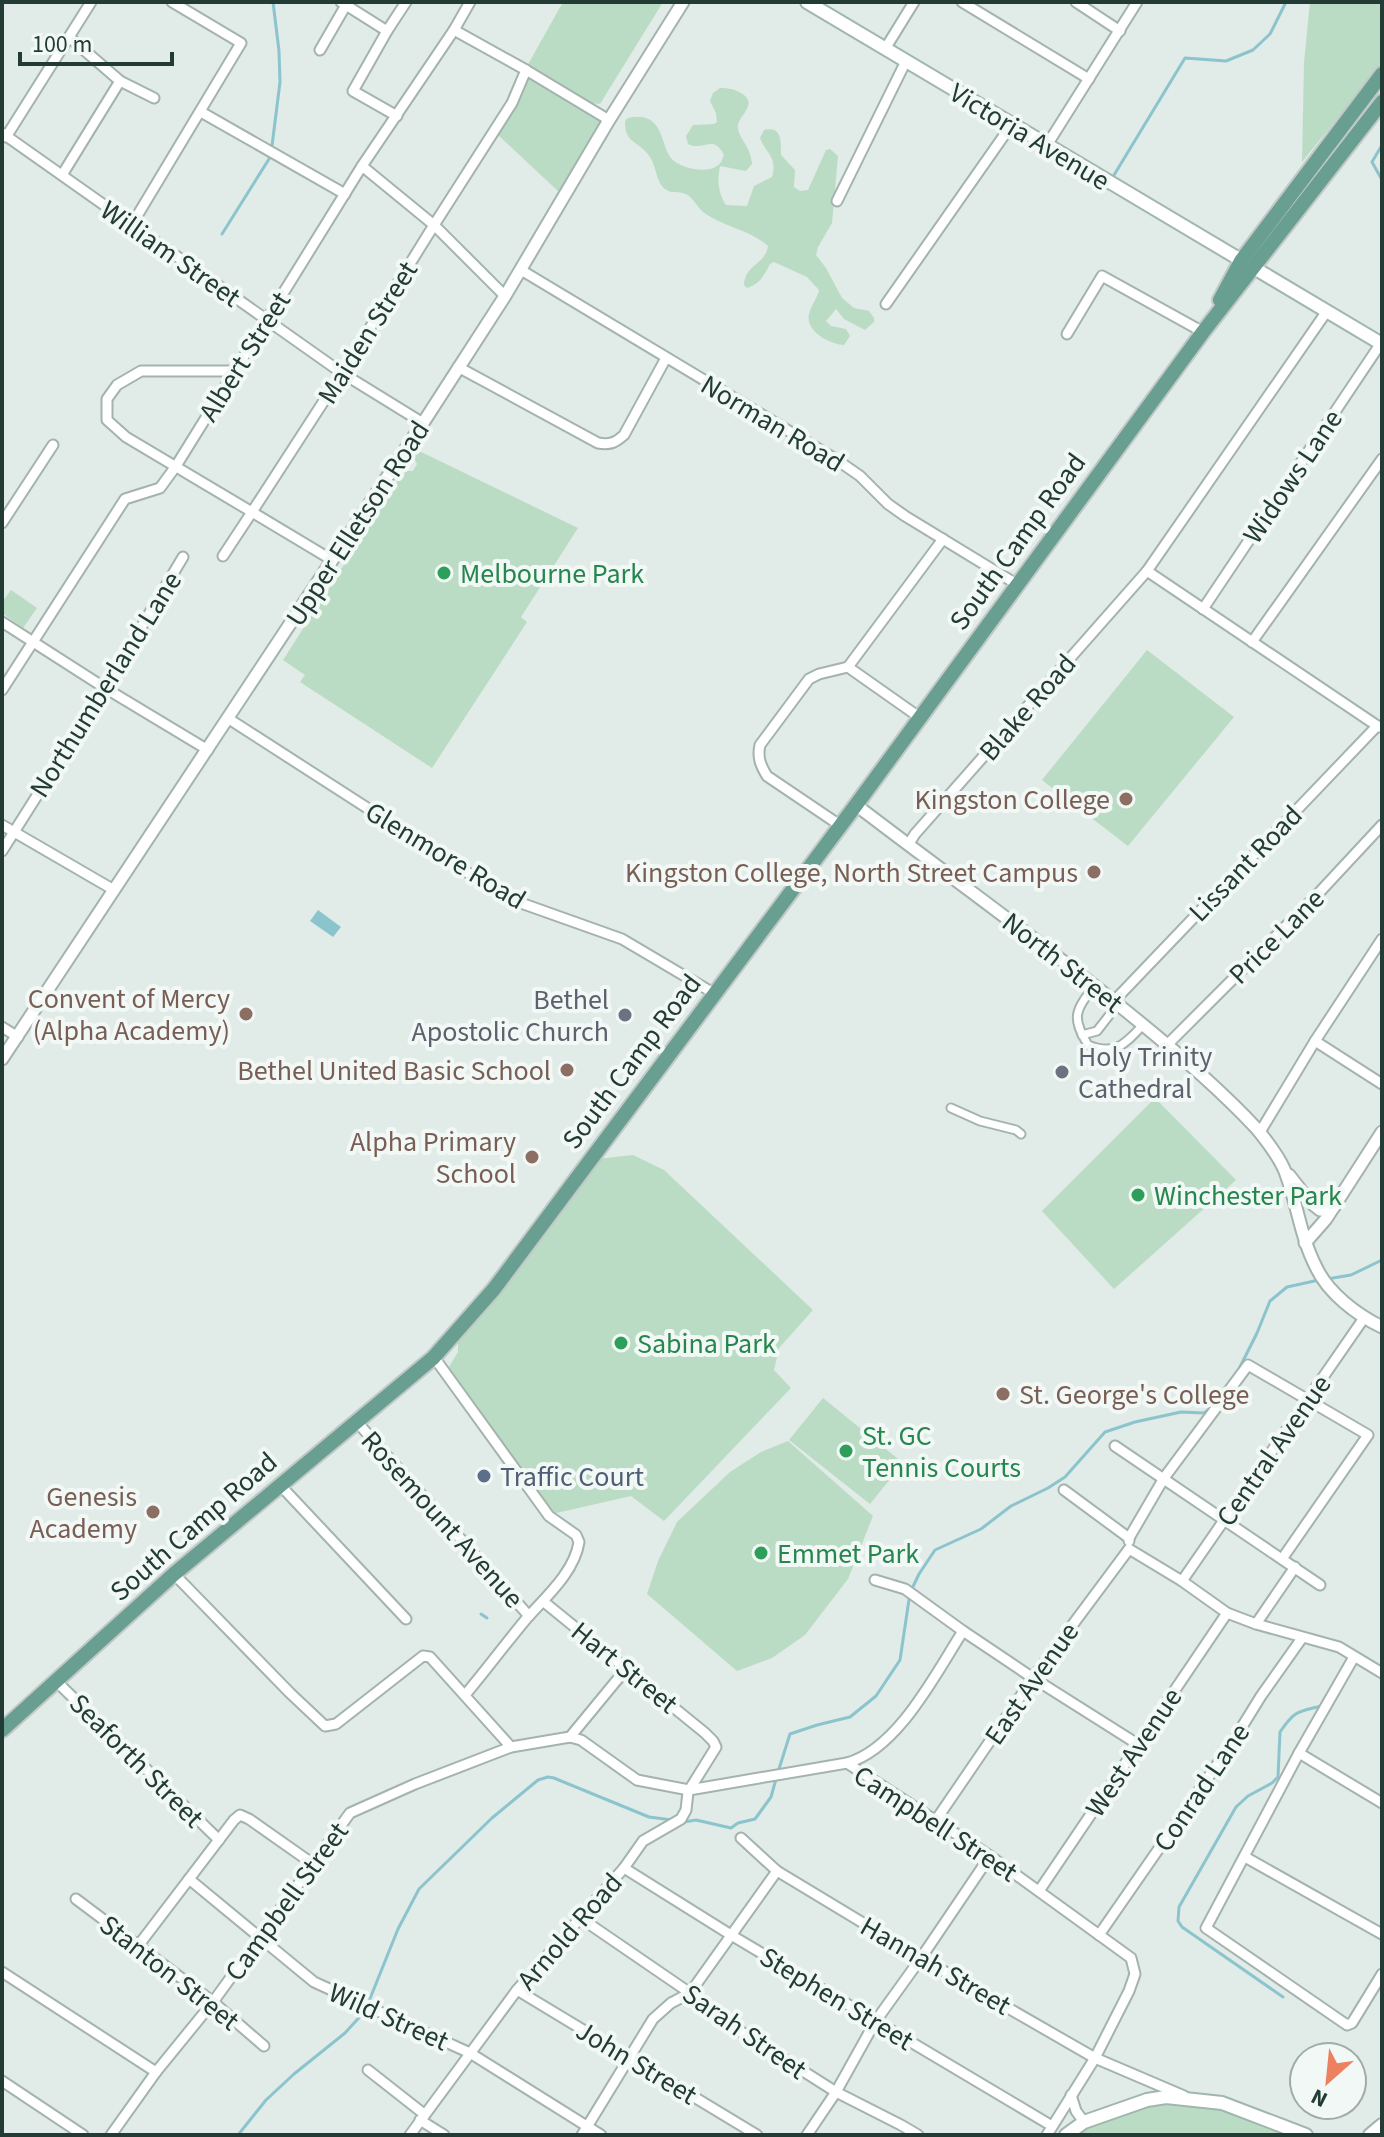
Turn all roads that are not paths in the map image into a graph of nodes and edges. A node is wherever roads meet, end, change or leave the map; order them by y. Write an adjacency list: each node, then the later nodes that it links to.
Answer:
1 (91, 2): 15 (street)
2 (172, 2): 25 (street)
3 (406, 2): 13 (street)
4 (470, 2): 12 (street, Albert Street)
5 (683, 2): 27 (street, Upper Elletson Road)
6 (807, 2): 16 (main road, Victoria Avenue)
7 (914, 2): 16 (street)
8 (962, 2): 21 (street)
9 (1076, 2): 14 (street)
10 (1137, 2): 14 (street)
11 (343, 3): 13 (street); 17 (street)
12 (454, 30): 19 (street); 26 (street, Albert Street)
13 (387, 31): 26 (street)
14 (1120, 31): 21 (street)
15 (69, 37): 22 (street); 29 (street)
16 (885, 49): 18 (main road, Victoria Avenue)
17 (320, 50)
18 (906, 61): 28 (main road, Victoria Avenue); 34 (street)
19 (526, 70): 27 (street); 35 (street, Maiden Street)
20 (1382, 74): 37 (main road, South Camp Road)
21 (1089, 79): 30 (street)
22 (120, 81): 23 (street); 32 (street)
23 (154, 98)
24 (1382, 102): 37 (main road, South Camp Road)
25 (201, 112): 33 (street); 36 (street)
26 (397, 116): 31 (street, Albert Street)
27 (609, 120): 38 (street, Upper Elletson Road)
28 (1012, 124): 30 (main road, Victoria Avenue); 40 (street)
29 (4, 135): 32 (street, William Street)
30 (1047, 145): 37 (main road, Victoria Avenue)
31 (362, 166): 33 (street, Albert Street); 35 (street)
32 (62, 175): 36 (street, William Street)
33 (345, 194): 42 (street, Albert Street)
34 (837, 201)
35 (434, 225): 39 (street); 49 (street, Maiden Street)
36 (131, 226): 42 (street, William Street)
37 (1247, 264): 41 (main road, Victoria Avenue); 43 (main road, South Camp Road)
38 (521, 270): 39 (street, Upper Elletson Road); 46 (street, Norman Road)
39 (505, 296): 47 (street, Upper Elletson Road)
40 (886, 304)
41 (1327, 311): 45 (main road, Victoria Avenue); 60 (street, Blake Road)
42 (266, 321): 48 (street, Albert Street); 49 (street, William Street)
43 (1203, 332): 44 (street); 61 (main road, South Camp Road)
44 (1067, 334)
45 (1382, 343): 62 (street, Widows Lane)
46 (666, 358): 47 (street); 56 (street, Norman Road)
47 (458, 367): 50 (street, Upper Elletson Road)
48 (235, 371): 53 (street, Albert Street); 53 (street)
49 (342, 373): 50 (street, William Street); 54 (street, Maiden Street)
50 (423, 423): 59 (street, Upper Elletson Road)
51 (53, 445): 55 (street)
52 (1382, 459): 65 (street)
53 (176, 466): 54 (street); 64 (street, Albert Street)
54 (252, 512): 57 (street, Maiden Street); 59 (street)
55 (2, 523)
56 (943, 539): 61 (street, Norman Road); 66 (street)
57 (223, 556)
58 (183, 557): 67 (street, Northumberland Lane)
59 (332, 560): 70 (street, Upper Elletson Road)
60 (1147, 571): 62 (street); 78 (street, Blake Road)
61 (1018, 585): 69 (main road, South Camp Road)
62 (1203, 609): 65 (street)
63 (2, 622): 64 (street)
64 (34, 642): 67 (street); 68 (street, Albert Street)
65 (1252, 642): 71 (street)
66 (848, 667): 69 (street); 76 (street)
67 (105, 688): 72 (street); 77 (street, Northumberland Lane)
68 (2, 690)
69 (919, 717): 73 (main road, South Camp Road)
70 (229, 719): 72 (street, Upper Elletson Road); 83 (street, Glenmore Road)
71 (1380, 728): 84 (street, Lissant Road)
72 (208, 750): 80 (street, Upper Elletson Road)
73 (856, 805): 76 (main road, South Camp Road); 78 (street, North Street)
74 (2, 825): 77 (street)
75 (1382, 825): 91 (street, Price Lane)
76 (841, 826): 83 (main road, South Camp Road)
77 (13, 832): 79 (street, Northumberland Lane); 80 (street)
78 (908, 845): 82 (street, North Street)
79 (2, 851)
80 (114, 890): 89 (street, Upper Elletson Road)
81 (1382, 939): 90 (street)
82 (1095, 985): 84 (street, North Street); 88 (street)
83 (715, 994): 104 (main road, South Camp Road)
84 (1116, 1002): 85 (street, North Street); 87 (street)
85 (1143, 1025): 91 (street, North Street); 92 (street)
86 (2, 1027): 89 (street)
87 (1097, 1031): 88 (street); 92 (street)
88 (1082, 1035): 92 (street)
89 (18, 1037): 93 (street, Upper Elletson Road)
90 (1315, 1041): 94 (street); 96 (street)
91 (1167, 1045): 96 (street, North Street)
92 (1099, 1049)
93 (2, 1059)
94 (1382, 1084)
95 (951, 1108): 98 (street)
96 (1260, 1132): 99 (street, North Street)
97 (1382, 1132): 100 (street)
98 (1021, 1134)
99 (1283, 1168): 100 (street); 101 (street, North Street)
100 (1334, 1207): 101 (street)
101 (1305, 1243): 102 (street, North Street)
102 (1364, 1318): 103 (street, North Street); 105 (street, Central Avenue)
103 (1382, 1327)
104 (433, 1358): 106 (main road, South Camp Road); 119 (street)
105 (1308, 1400): 108 (street, East Avenue); 111 (street, Central Avenue); 113 (street)
106 (357, 1422): 109 (main road, South Camp Road); 121 (street, Rosemount Avenue)
107 (1115, 1446): 108 (street)
108 (1164, 1478): 111 (street); 112 (street, East Avenue)
109 (280, 1485): 115 (main road, South Camp Road); 122 (street)
110 (1064, 1490): 112 (street)
111 (1225, 1520): 113 (street); 117 (street, Central Avenue)
112 (1129, 1544): 117 (street); 129 (street, East Avenue)
113 (1282, 1559): 114 (street)
114 (1295, 1567): 118 (street); 123 (street)
115 (174, 1574): 130 (main road, South Camp Road); 131 (street)
116 (875, 1580): 124 (street)
117 (1182, 1581): 120 (street)
118 (1320, 1585)
119 (544, 1602): 121 (street); 127 (street, Hart Street)
120 (1227, 1613): 123 (street); 135 (street, West Avenue)
121 (529, 1616): 131 (street)
122 (406, 1619)
123 (1256, 1624): 125 (street)
124 (963, 1631): 129 (street); 138 (street)
125 (1302, 1638): 126 (street); 155 (street, Conrad Lane)
126 (1354, 1657): 128 (street); 137 (street)
127 (626, 1669): 133 (street, Hart Street); 134 (street)
128 (1382, 1673)
129 (1033, 1678): 135 (street); 141 (street, East Avenue)
130 (55, 1680): 132 (main road, South Camp Road); 143 (street, Seaforth Street)
131 (465, 1695): 136 (street)
132 (2, 1730)
133 (705, 1733): 139 (street, Arnold Road)
134 (570, 1737): 136 (street, Campbell Street); 139 (street, Campbell Street)
135 (1139, 1745): 150 (street, West Avenue)
136 (511, 1747): 146 (street, Campbell Street)
137 (1299, 1753): 140 (street); 145 (street)
138 (847, 1763): 139 (street, Campbell Street); 141 (street, Campbell Street)
139 (689, 1790): 147 (street, Arnold Road)
140 (1382, 1803)
141 (936, 1820): 144 (street, Campbell Street)
142 (741, 1838): 148 (street, Hannah Street)
143 (219, 1840): 146 (street); 149 (street)
144 (990, 1856): 150 (street, Campbell Street); 158 (street)
145 (1245, 1857): 153 (street); 160 (street)
146 (313, 1864): 156 (street, Campbell Street)
147 (624, 1868): 152 (street, Arnold Road); 154 (street, Stephen Street)
148 (777, 1871): 154 (street); 158 (street, Hannah Street)
149 (189, 1879): 156 (street, Wild Street); 157 (street)
150 (1039, 1891): 155 (street, Campbell Street)
151 (76, 1899): 157 (street, Stanton Street)
152 (579, 1917): 161 (street, Arnold Road); 162 (street, Sarah Street)
153 (1382, 1934)
154 (731, 1935): 162 (street); 164 (street, Stephen Street)
155 (1099, 1935): 168 (street, Campbell Street)
156 (260, 1936): 163 (street, Campbell Street); 166 (street, Wild Street)
157 (138, 1946): 163 (street, Stanton Street)
158 (921, 1958): 164 (street); 168 (street, Hannah Street)
159 (2, 1972): 170 (street)
160 (1382, 1974)
161 (517, 1990): 166 (street, Arnold Road); 167 (street, John Street)
162 (690, 1993): 167 (street); 173 (street, Sarah Street)
163 (213, 2002): 165 (street, Stanton Street); 170 (street, Campbell Street)
164 (875, 2022): 173 (street); 180 (street, Stephen Street)
165 (264, 2046)
166 (470, 2053): 177 (street, Arnold Road); 181 (street, Wild Street)
167 (630, 2057): 181 (street); 188 (street, John Street)
168 (1095, 2058): 171 (street, Hannah Street); 174 (street, Campbell Street)
169 (368, 2070): 177 (street)
170 (156, 2072): 184 (street, Campbell Street)
171 (1145, 2079): 175 (street, Hannah Street); 176 (street)
172 (2, 2081): 183 (street)
173 (836, 2092): 189 (street); 190 (street, Sarah Street)
174 (1071, 2095): 178 (street); 180 (street, Campbell Street)
175 (1187, 2098): 176 (main road); 192 (main road)
176 (1147, 2100): 178 (main road)
177 (422, 2117): 185 (street, Arnold Road); 186 (street)
178 (1084, 2122): 191 (main road)
179 (1382, 2125): 193 (main road)
180 (1050, 2130)
181 (585, 2131): 187 (street, Wild Street)
182 (1382, 2132): 193 (main road)
183 (83, 2135)
184 (111, 2135)
185 (410, 2135)
186 (444, 2135)
187 (601, 2135)
188 (757, 2135)
189 (807, 2135)
190 (918, 2135)
191 (1066, 2135)
192 (1306, 2135)
193 (1372, 2135)

